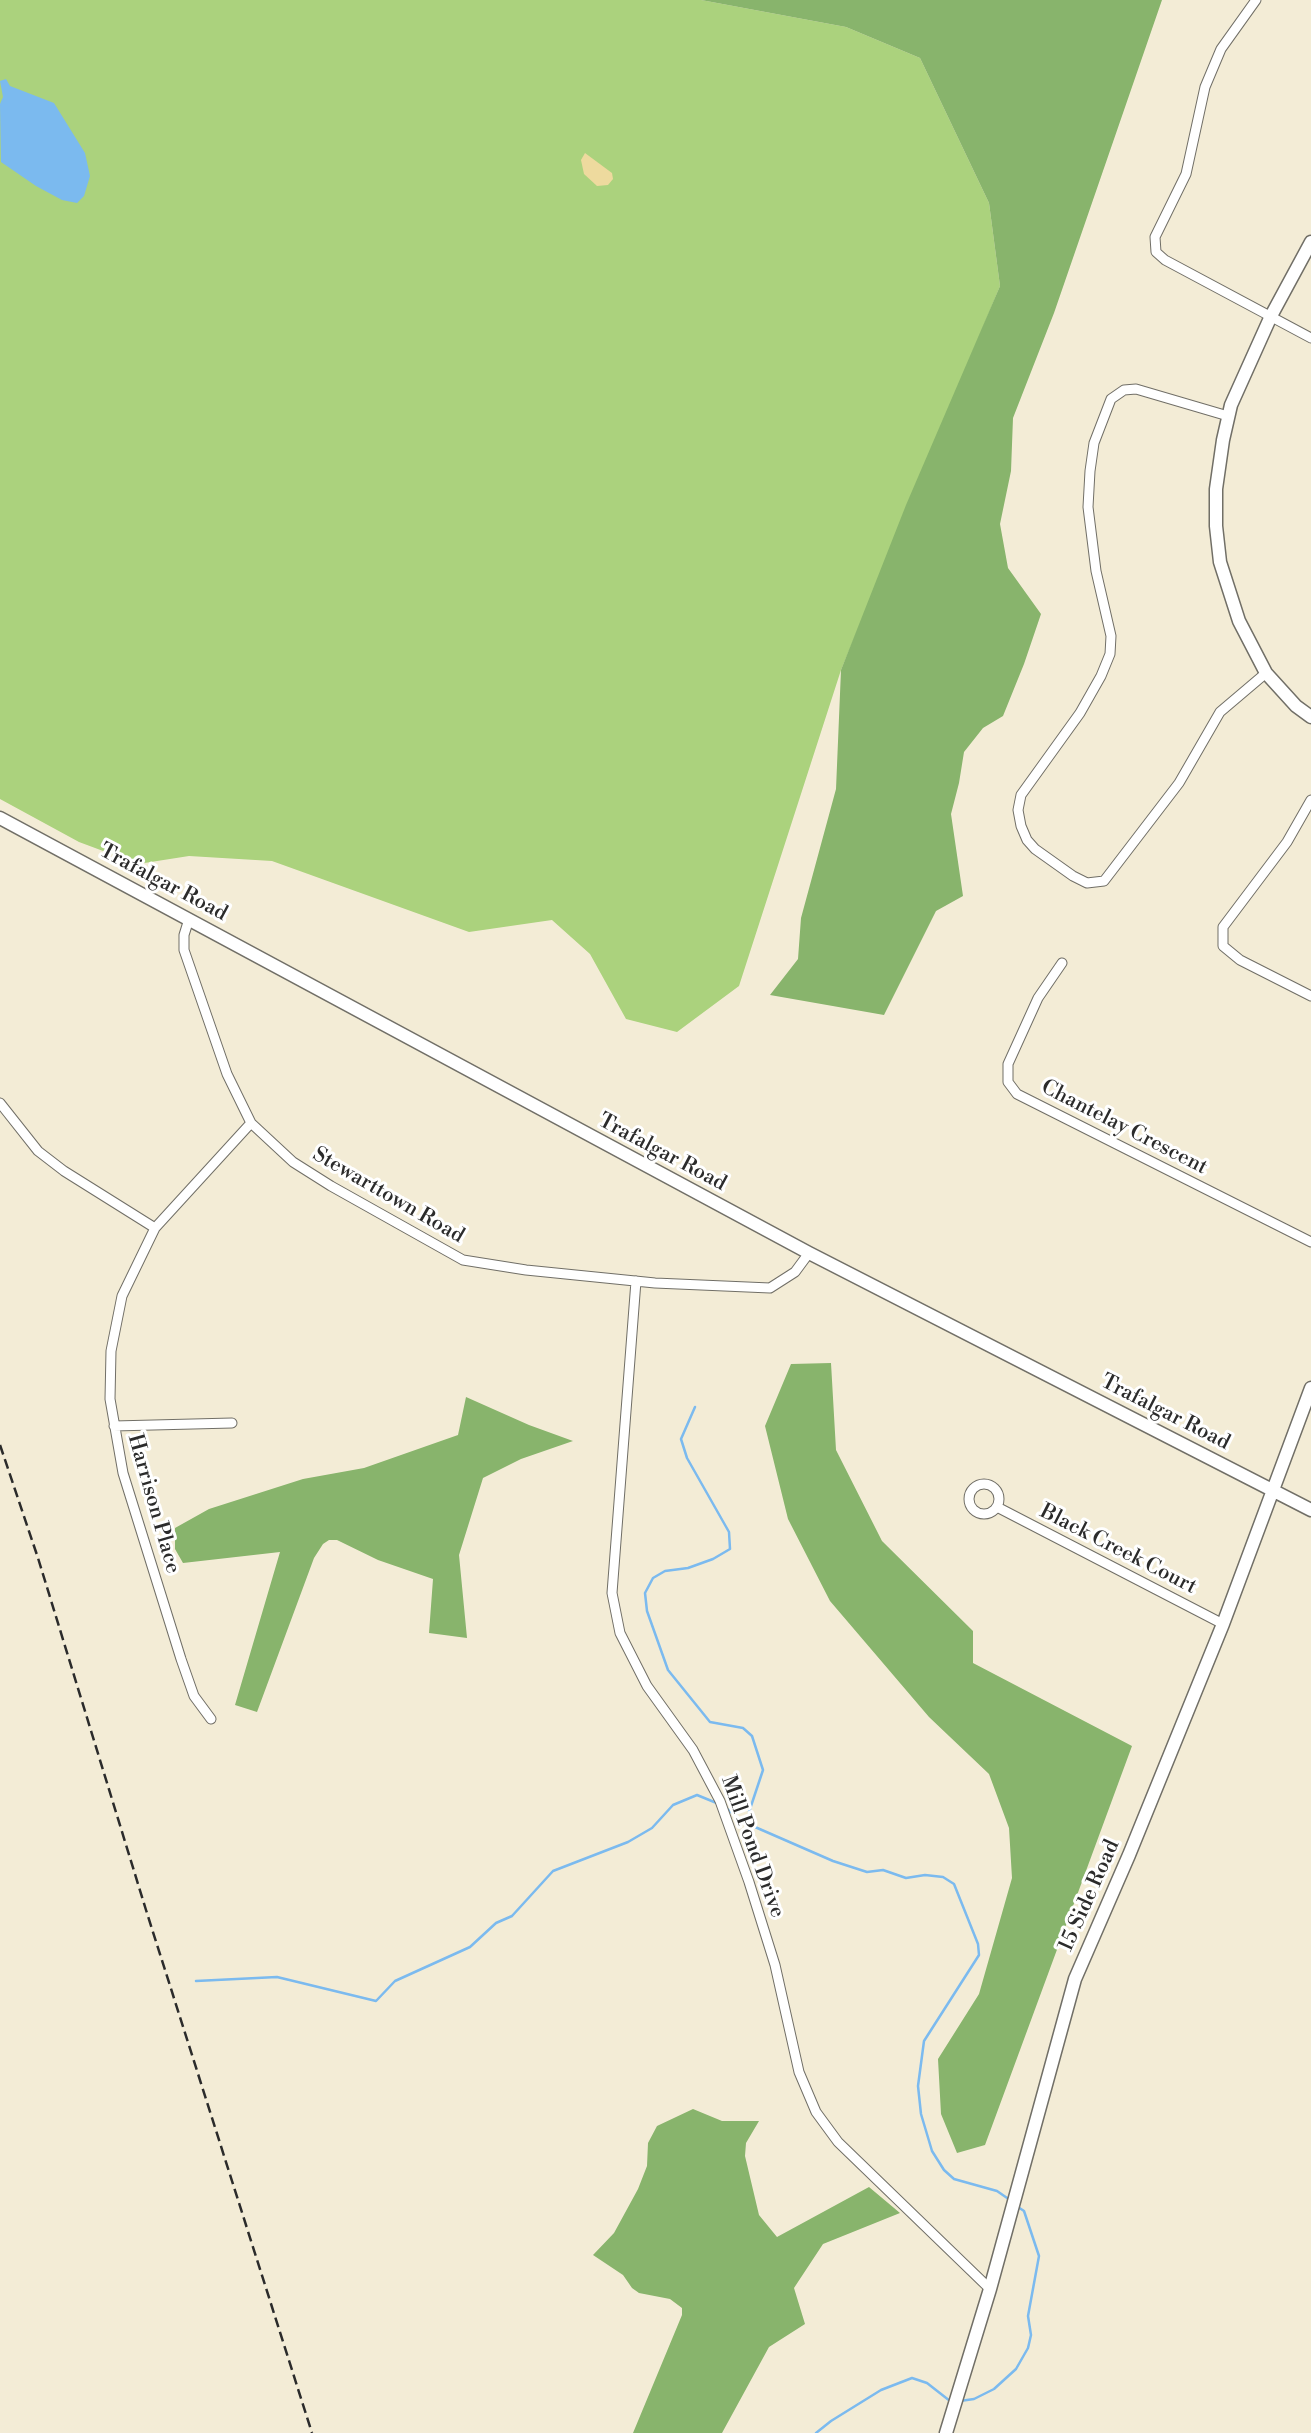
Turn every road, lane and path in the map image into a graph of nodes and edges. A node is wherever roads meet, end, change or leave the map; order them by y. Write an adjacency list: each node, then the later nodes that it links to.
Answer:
1 (1256, 0): 3 (street)
2 (1311, 242): 3 (street)
3 (1271, 316): 4 (street); 5 (street)
4 (1311, 338)
5 (1228, 416): 6 (street); 6 (street)
6 (1266, 673): 7 (street)
7 (1311, 717)
8 (1311, 800): 12 (street)
9 (0, 818): 10 (street, Trafalgar Road)
10 (189, 919): 14 (street, Stewarttown Road); 17 (street, Trafalgar Road)
11 (1062, 963): 16 (street, Chantelay Crescent)
12 (1311, 996)
13 (0, 1103): 15 (street)
14 (251, 1123): 15 (street, Harrison Place); 18 (street, Stewarttown Road)
15 (155, 1227): 21 (street, Harrison Place)
16 (1311, 1242)
17 (809, 1253): 18 (street, Stewarttown Road); 22 (street, Trafalgar Road)
18 (636, 1281): 27 (street, Mill Pond Drive)
19 (1311, 1388): 22 (street, 15 Side Road)
20 (232, 1423): 21 (street)
21 (114, 1426): 26 (street, Harrison Place)
22 (1272, 1489): 24 (street, Trafalgar Road); 25 (street, 15 Side Road)
23 (997, 1507): 25 (street, Black Creek Court)
24 (1311, 1510)
25 (1223, 1624): 27 (street, 15 Side Road)
26 (211, 1719)
27 (990, 2289): 28 (street, 15 Side Road)
28 (946, 2433)

